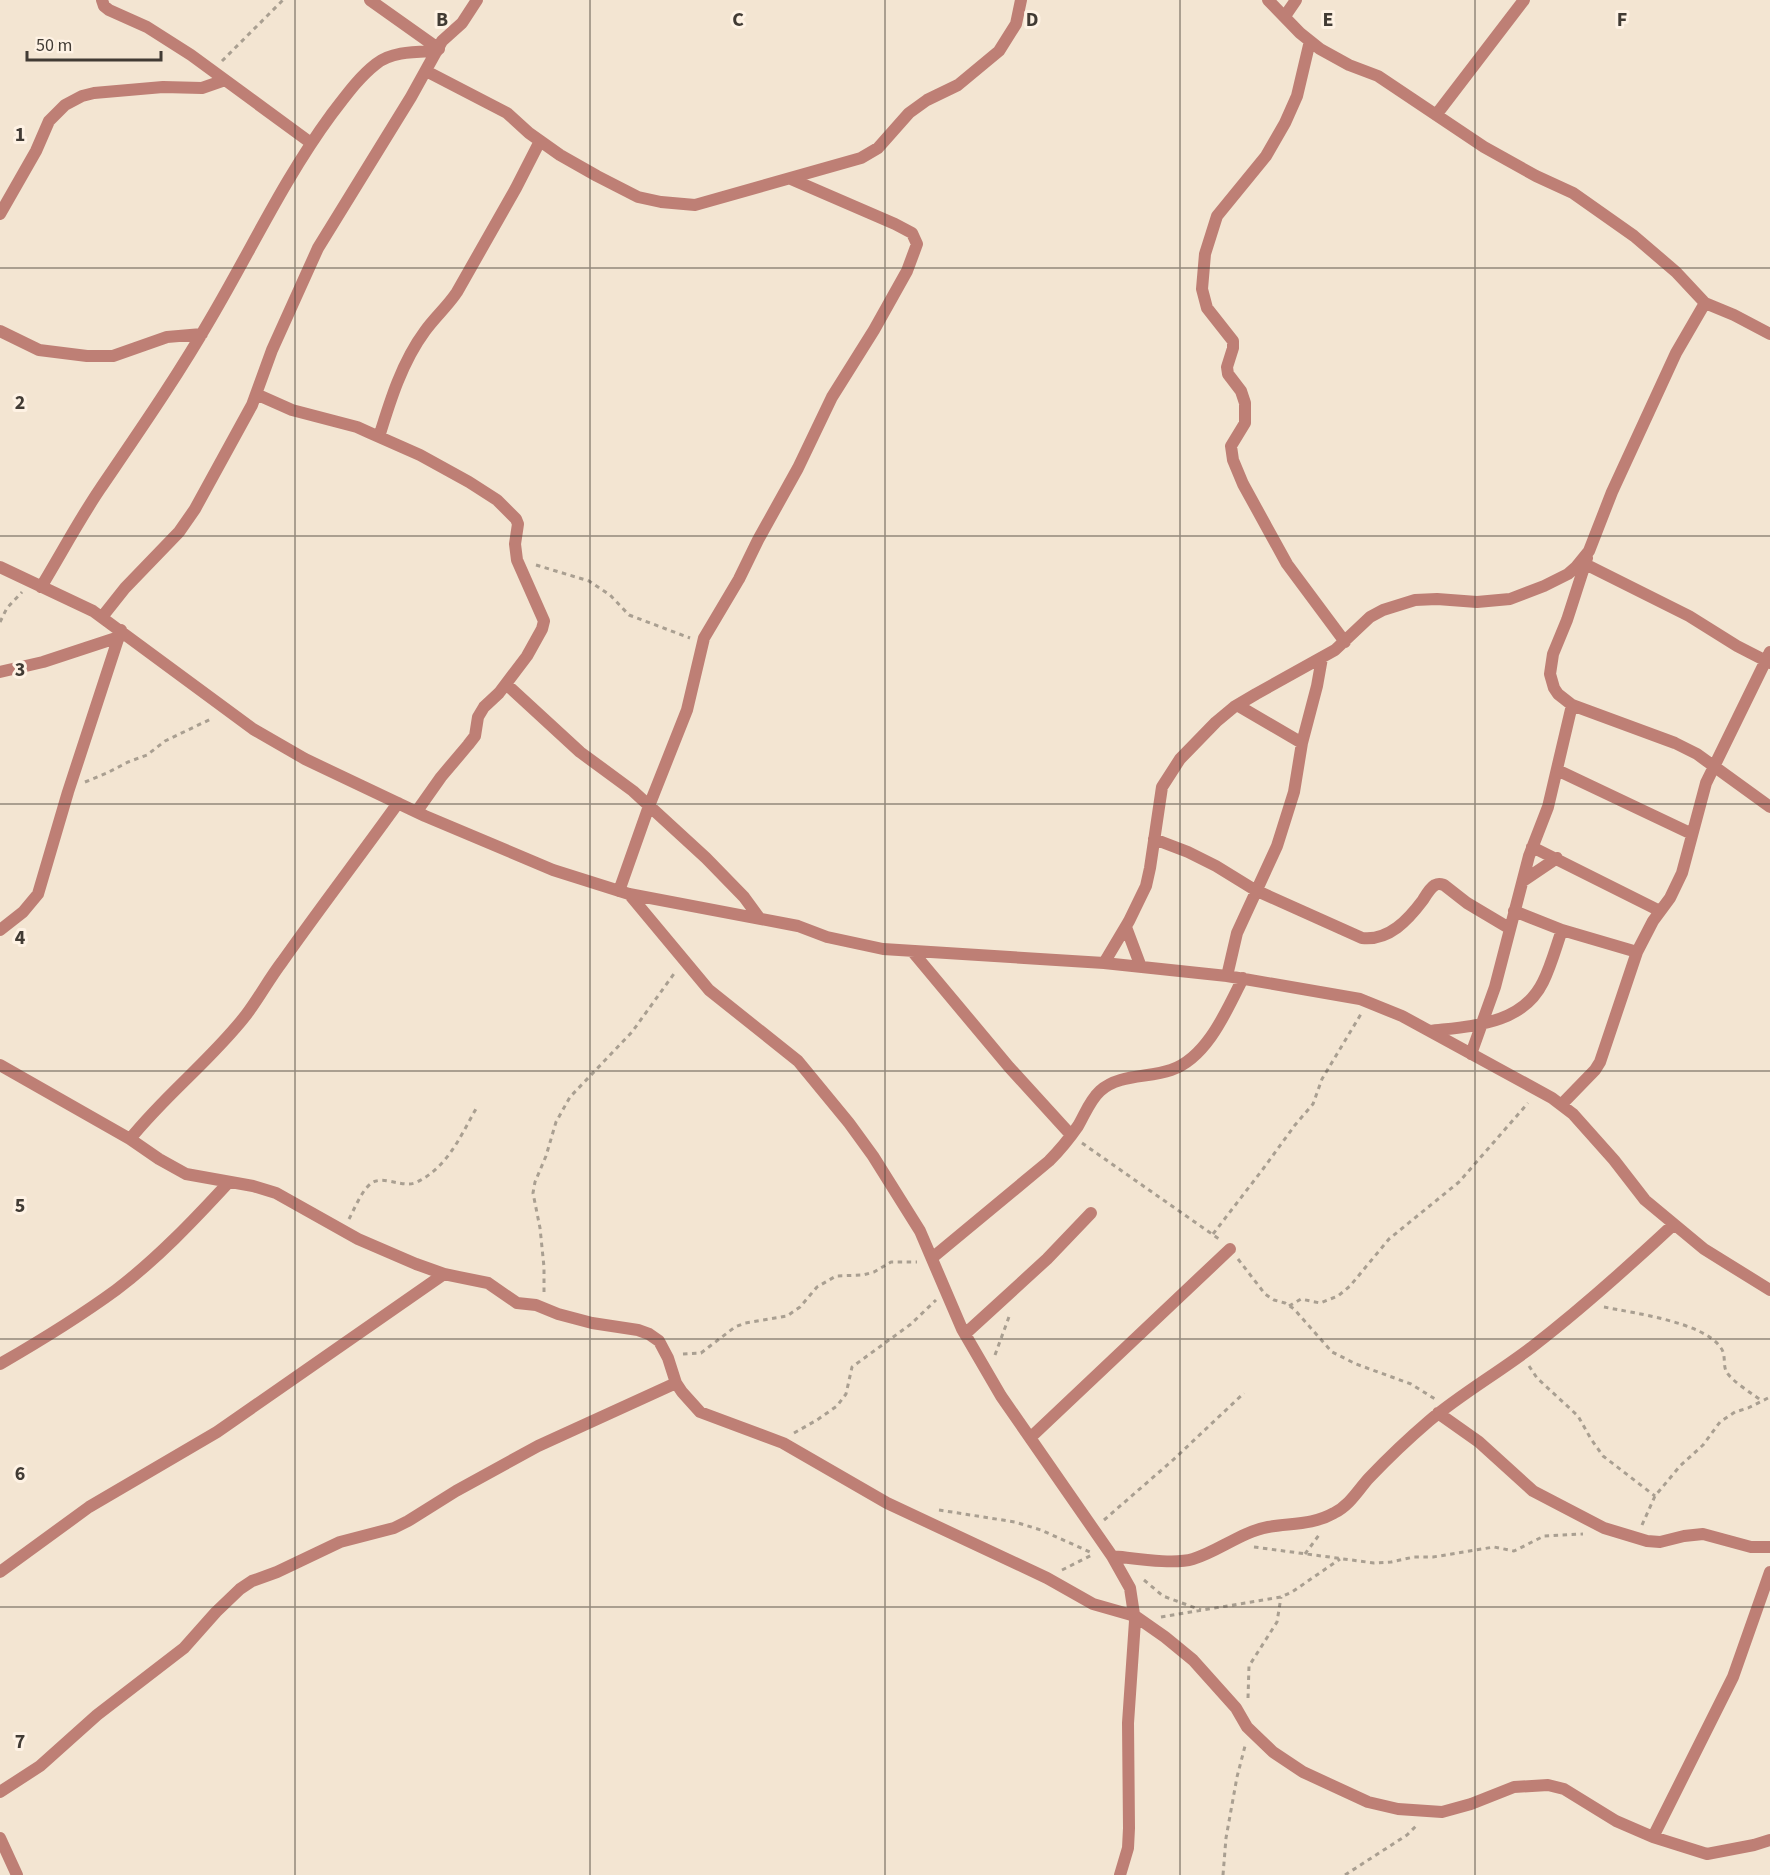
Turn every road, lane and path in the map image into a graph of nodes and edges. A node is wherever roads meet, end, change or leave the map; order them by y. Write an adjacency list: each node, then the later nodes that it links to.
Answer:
1 (102, 0): 12 (street)
2 (283, 0): 12 (path)
3 (370, 0): 11 (street)
4 (477, 0): 11 (street)
5 (1021, 0): 18 (street)
6 (1268, 0): 9 (street)
7 (1296, 0): 9 (street)
8 (1524, 0): 15 (street)
9 (1285, 16): 10 (street)
10 (1310, 41): 15 (street); 34 (street)
11 (438, 50): 13 (street); 17 (street)
12 (212, 71): 14 (street)
13 (426, 71): 16 (street); 24 (street)
14 (225, 80): 17 (street); 19 (street)
15 (1436, 115): 20 (street)
16 (540, 141): 18 (street); 25 (street)
17 (311, 143): 22 (street)
18 (790, 178): 35 (street)
19 (0, 214)
20 (1705, 303): 23 (street); 26 (street)
21 (0, 332): 22 (street)
22 (202, 334): 30 (street)
23 (1770, 334)
24 (256, 394): 25 (street); 31 (street)
25 (379, 437): 27 (street)
26 (1589, 551): 28 (street); 34 (street)
27 (517, 560): 35 (path); 39 (street)
28 (1585, 564): 37 (street); 41 (street)
29 (0, 567): 30 (street)
30 (37, 585): 31 (street); 32 (path)
31 (102, 617): 33 (street)
32 (0, 622)
33 (120, 634): 38 (street); 42 (street); 46 (street)
34 (1345, 642): 36 (street)
35 (703, 643): 48 (street)
36 (1322, 658): 40 (street); 43 (street)
37 (1769, 659): 44 (street)
38 (0, 672)
39 (506, 684): 48 (street); 50 (street)
40 (1237, 705): 43 (street); 52 (street)
41 (1572, 705): 44 (street); 45 (street)
42 (227, 709): 46 (path); 47 (street)
43 (1302, 743): 56 (street)
44 (1714, 767): 49 (street); 51 (street)
45 (1557, 770): 51 (street); 53 (street)
46 (70, 788): 63 (street)
47 (398, 803): 50 (street); 81 (street)
48 (649, 806): 57 (street); 60 (street)
49 (1770, 807)
50 (417, 811): 57 (street)
51 (1692, 834): 59 (street)
52 (1154, 840): 56 (street); 61 (street)
53 (1532, 847): 54 (street); 55 (street)
54 (1557, 858): 55 (street); 59 (street)
55 (1523, 881): 58 (street)
56 (1255, 890): 62 (street); 70 (street)
57 (624, 892): 60 (street); 67 (street)
58 (1514, 911): 62 (street); 64 (street)
59 (1660, 911): 66 (street)
60 (760, 919): 65 (street)
61 (1126, 927): 68 (street); 69 (street)
62 (1509, 928): 73 (street)
63 (0, 930)
64 (1562, 930): 66 (street); 73 (street)
65 (912, 951): 68 (street); 80 (street)
66 (1637, 952): 78 (street)
67 (684, 960): 88 (street); 94 (path)
68 (1104, 963): 69 (street)
69 (1141, 967): 70 (street)
70 (1227, 976): 71 (street)
71 (1243, 978): 72 (street); 80 (street)
72 (1368, 1002): 74 (street); 86 (path)
73 (1481, 1024): 74 (street); 75 (street)
74 (1430, 1031): 75 (street)
75 (1471, 1054): 77 (street)
76 (0, 1065): 81 (street)
77 (1539, 1091): 78 (street); 95 (path)
78 (1561, 1106): 84 (street)
79 (477, 1107): 85 (path)
80 (1071, 1135): 86 (path); 88 (street)
81 (130, 1139): 82 (street)
82 (229, 1182): 85 (street); 99 (street)
83 (1091, 1213): 90 (street)
84 (1673, 1225): 91 (street); 93 (street)
85 (342, 1230): 89 (street)
86 (1212, 1234): 87 (path)
87 (1230, 1249): 95 (path); 106 (street)
88 (932, 1258): 92 (street); 97 (path)
89 (444, 1274): 94 (street); 118 (street)
90 (1020, 1284): 96 (street); 100 (path)
91 (1770, 1290)
92 (945, 1291): 96 (street); 107 (path)
93 (1584, 1304): 98 (street); 104 (path)
94 (541, 1306): 97 (street)
95 (1289, 1306): 105 (path)
96 (965, 1334): 100 (street)
97 (663, 1350): 101 (street)
98 (1521, 1355): 105 (street); 108 (path)
99 (0, 1364)
100 (988, 1374): 106 (street)
101 (676, 1383): 107 (street); 126 (street)
102 (1244, 1394): 111 (path)
103 (1770, 1397): 104 (path)
104 (1762, 1401): 108 (path)
105 (1443, 1410): 110 (street); 113 (street)
106 (1030, 1438): 111 (street)
107 (780, 1442): 121 (street)
108 (1655, 1496): 112 (path)
109 (938, 1510): 116 (path)
110 (1604, 1528): 112 (street); 117 (path)
111 (1093, 1529): 115 (street)
112 (1636, 1538): 114 (street)
113 (1228, 1543): 115 (street); 117 (path)
114 (1770, 1547)
115 (1109, 1552): 116 (path); 120 (street)
116 (1094, 1554): 121 (path)
117 (1340, 1559): 122 (path)
118 (0, 1572)
119 (1770, 1572): 128 (street)
120 (1122, 1574): 123 (path); 124 (street)
121 (1047, 1578): 124 (street)
122 (1281, 1597): 123 (path); 125 (path)
123 (1201, 1610): 124 (path)
124 (1138, 1618): 125 (street); 132 (street)
125 (1247, 1726): 127 (street); 133 (path)
126 (0, 1791)
127 (1430, 1811): 128 (street); 134 (path)
128 (1653, 1837): 130 (street)
129 (0, 1838): 131 (street)
130 (1770, 1840)
131 (17, 1875)
132 (1120, 1875)
133 (1223, 1875)
134 (1345, 1875)

